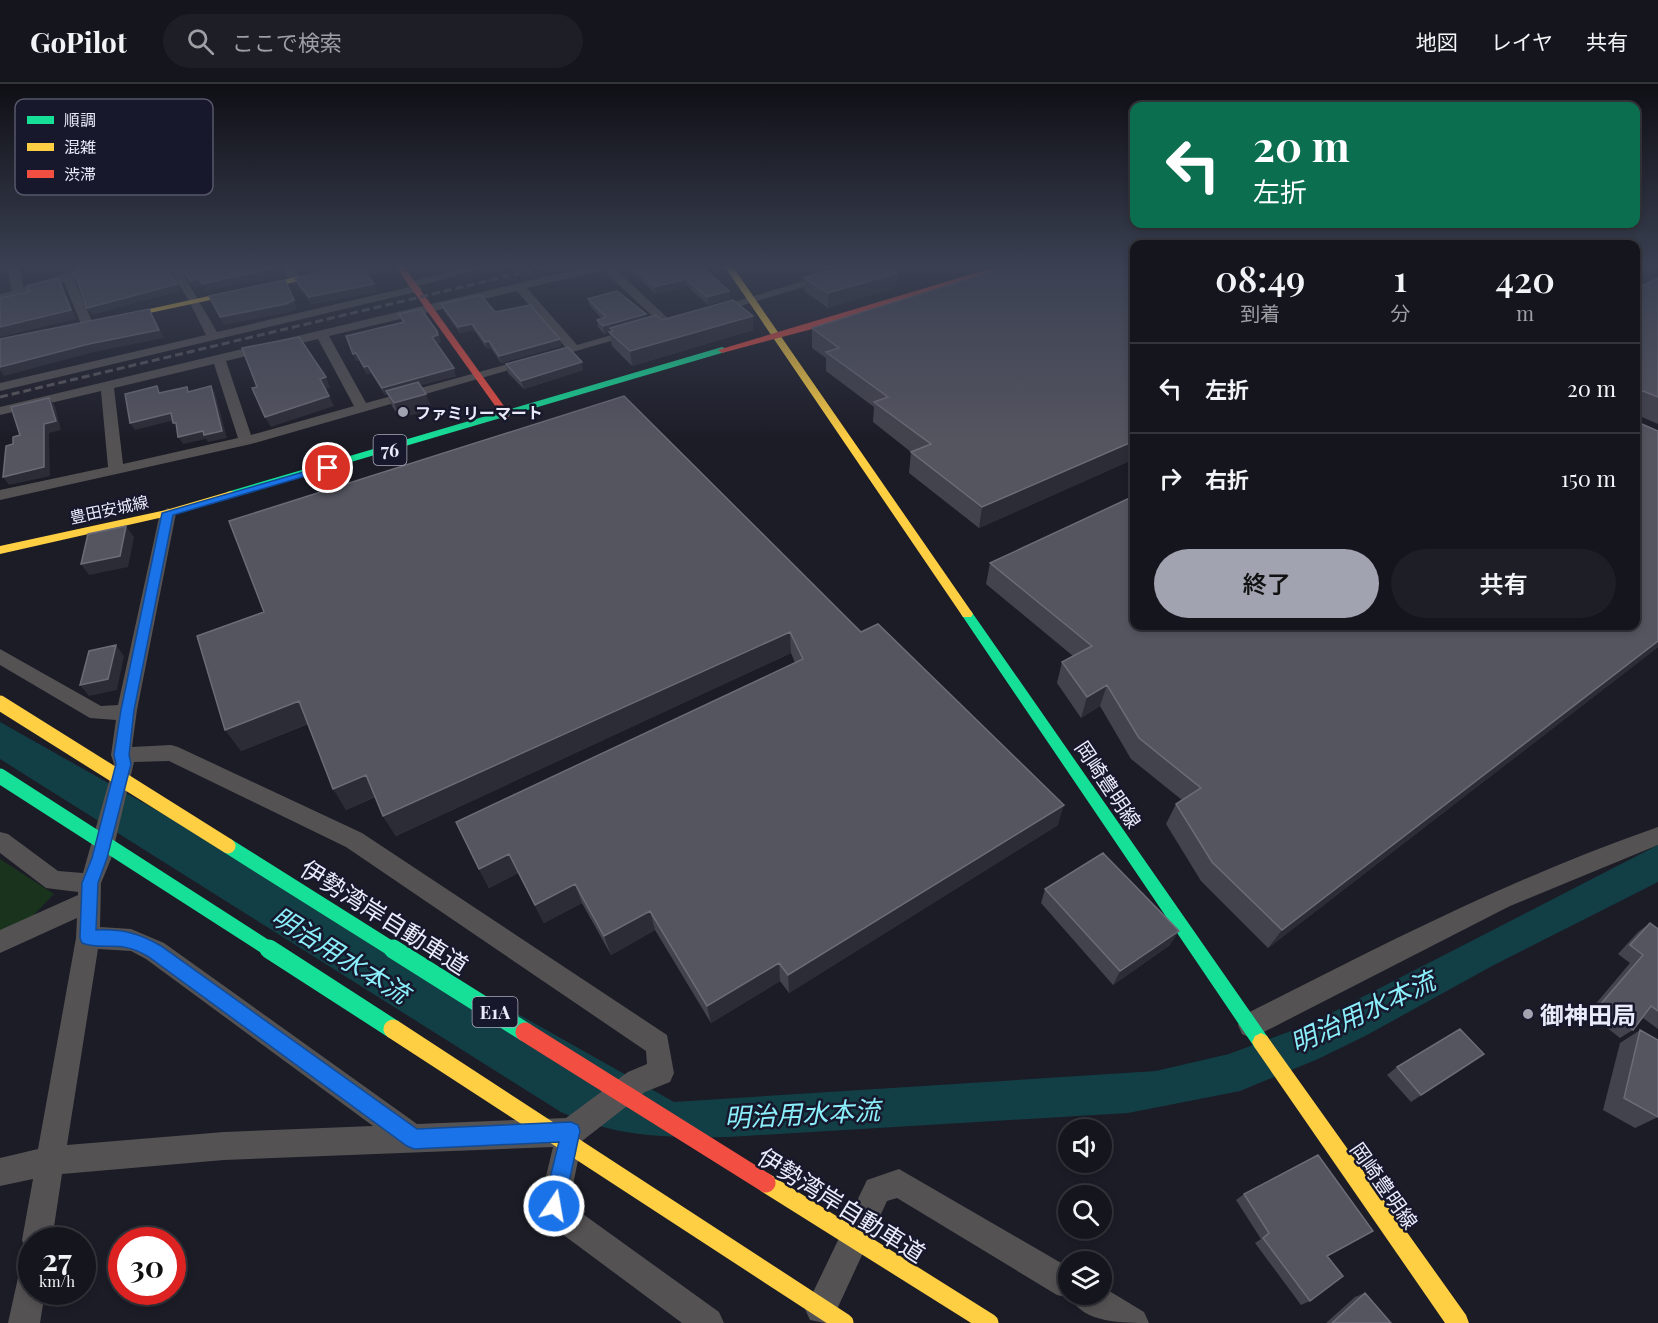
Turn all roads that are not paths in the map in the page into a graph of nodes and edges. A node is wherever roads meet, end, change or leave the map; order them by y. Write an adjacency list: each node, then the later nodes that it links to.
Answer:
1 (83, 325): 10 (main road)
2 (207, 325): 13 (street)
3 (261, 325): 13 (street)
4 (359, 325): 11 (street)
5 (440, 325): 16 (main road)
6 (553, 325): 14 (street)
7 (659, 325): 14 (street)
8 (770, 325): 12 (main road, 岡崎豊明線)
9 (816, 325): 12 (main road, 豊田安城線 / 76)
10 (72, 327)
11 (322, 334): 15 (street); 19 (street)
12 (777, 334): 21 (main road, 豊田安城線 / 76); 37 (main road, 岡崎豊明線)
13 (213, 337): 18 (street)
14 (574, 349): 16 (street)
15 (219, 358): 17 (street); 22 (street)
16 (478, 376): 19 (street); 21 (main road)
17 (107, 386): 20 (street); 23 (street)
18 (0, 387)
19 (362, 408): 22 (street)
20 (0, 411)
21 (506, 415): 25 (main road, 豊田安城線 / 76)
22 (246, 441): 23 (street)
23 (116, 469): 24 (street)
24 (0, 495)
25 (168, 513): 26 (main road, 豊田安城線 / 76); 29 (street)
26 (0, 550)
27 (0, 656): 29 (street)
28 (0, 703): 50 (main road, 伊勢湾岸自動車道 / E1A, bridge)
29 (128, 710): 30 (street)
30 (123, 760): 34 (street, bridge); 38 (street)
31 (0, 776): 49 (main road, bridge)
32 (1658, 836): 37 (street)
33 (0, 841): 34 (street)
34 (90, 892): 35 (street); 36 (street)
35 (88, 938): 39 (street); 40 (street)
36 (0, 942)
37 (1254, 1030): 52 (main road, 岡崎豊明線)
38 (573, 1129): 39 (street); 47 (street)
39 (414, 1139): 40 (street)
40 (49, 1161): 41 (street); 42 (street)
41 (0, 1172)
42 (39, 1227)
43 (1058, 1278): 48 (street)
44 (27, 1305): 46 (street)
45 (1103, 1305): 51 (street)
46 (24, 1323)
47 (708, 1323)
48 (814, 1323)
49 (844, 1323)
50 (989, 1323)
51 (1133, 1323)
52 (1458, 1323)

